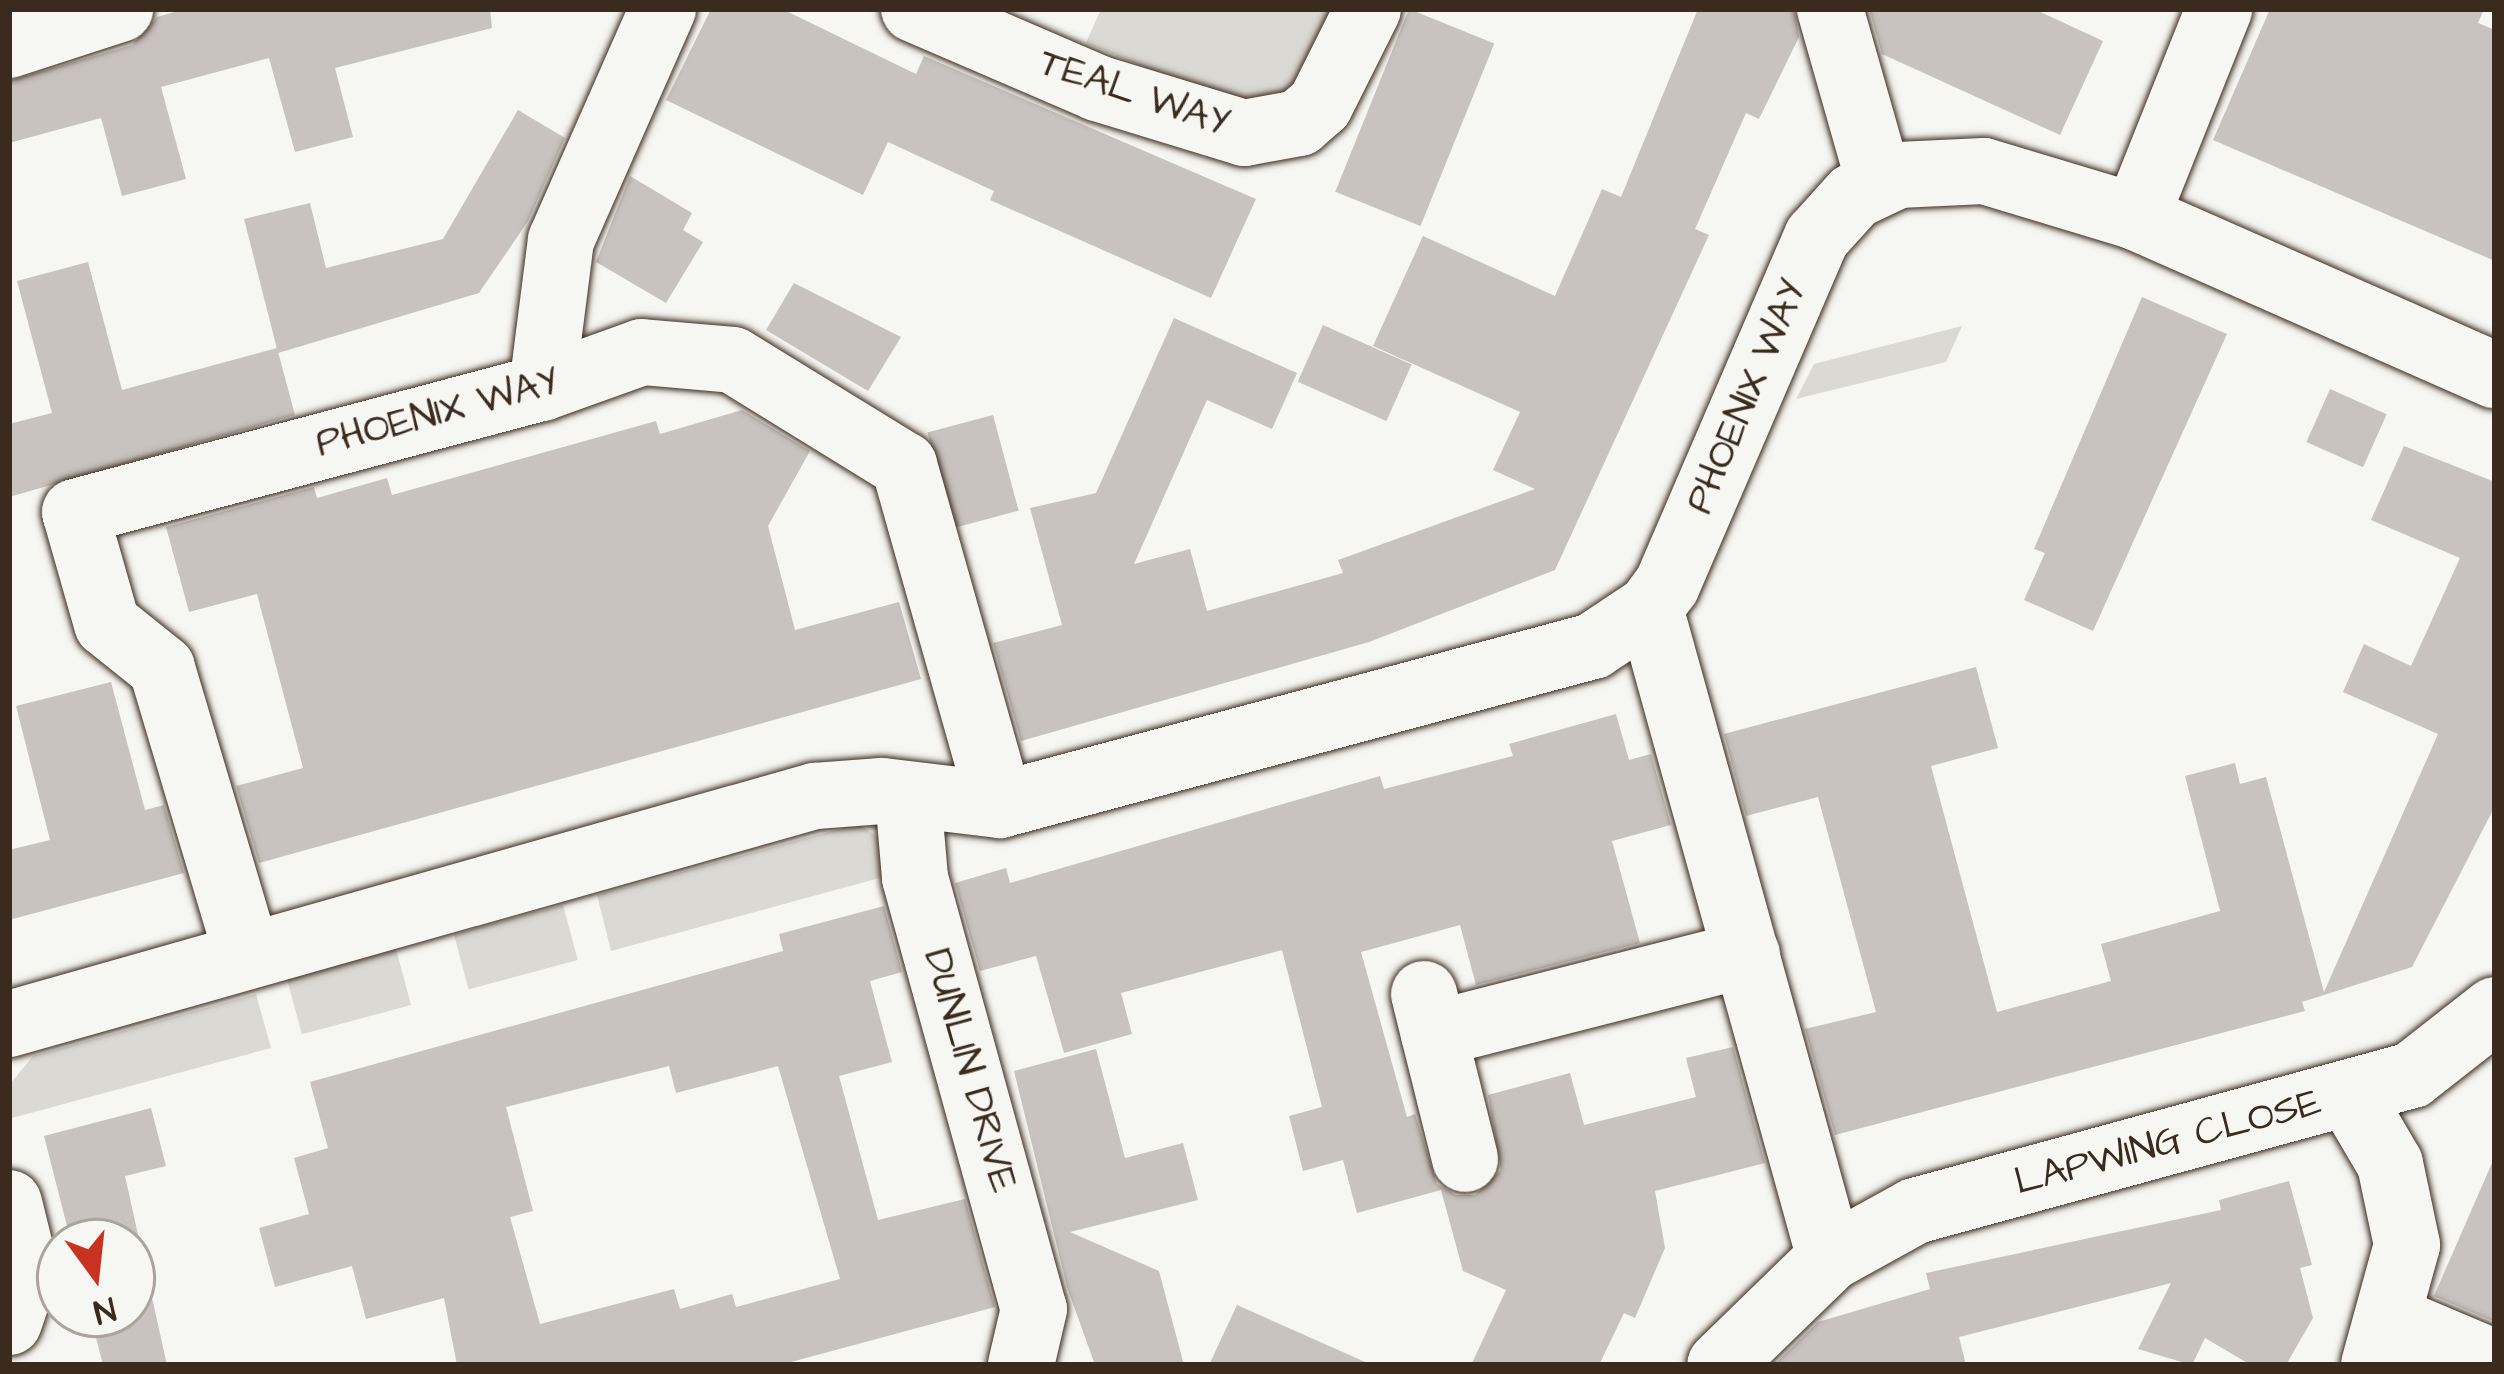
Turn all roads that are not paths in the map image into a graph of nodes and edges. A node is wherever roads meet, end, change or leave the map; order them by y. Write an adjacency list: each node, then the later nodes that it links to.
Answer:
1 (119, 9): 7 (street)
2 (663, 9): 11 (street)
3 (914, 9): 4 (street, TEAL WAY)
4 (1369, 9)
5 (1829, 9): 8 (street)
6 (2219, 9): 9 (street)
7 (9, 45)
8 (1879, 181): 9 (street); 12 (street, PHOENIX WAY)
9 (2136, 217): 10 (street)
10 (2495, 376)
11 (542, 388): 14 (street, PHOENIX WAY); 15 (street, PHOENIX WAY)
12 (1650, 608): 14 (street); 16 (street)
13 (908, 796): 14 (street); 15 (street); 25 (street, DUNLIN DRIVE)
14 (1000, 805)
15 (247, 954): 18 (street)
16 (1748, 954): 20 (street); 22 (street)
17 (2495, 1010): 19 (street, LAPWING CLOSE)
18 (9, 1024)
19 (2349, 1094): 22 (street, LAPWING CLOSE); 24 (street)
20 (1466, 1159)
21 (9, 1203): 23 (street)
22 (1830, 1258): 27 (street, LAPWING CLOSE)
23 (9, 1322)
24 (2384, 1342): 26 (street)
25 (1034, 1358)
26 (2495, 1364)
27 (1720, 1365)

